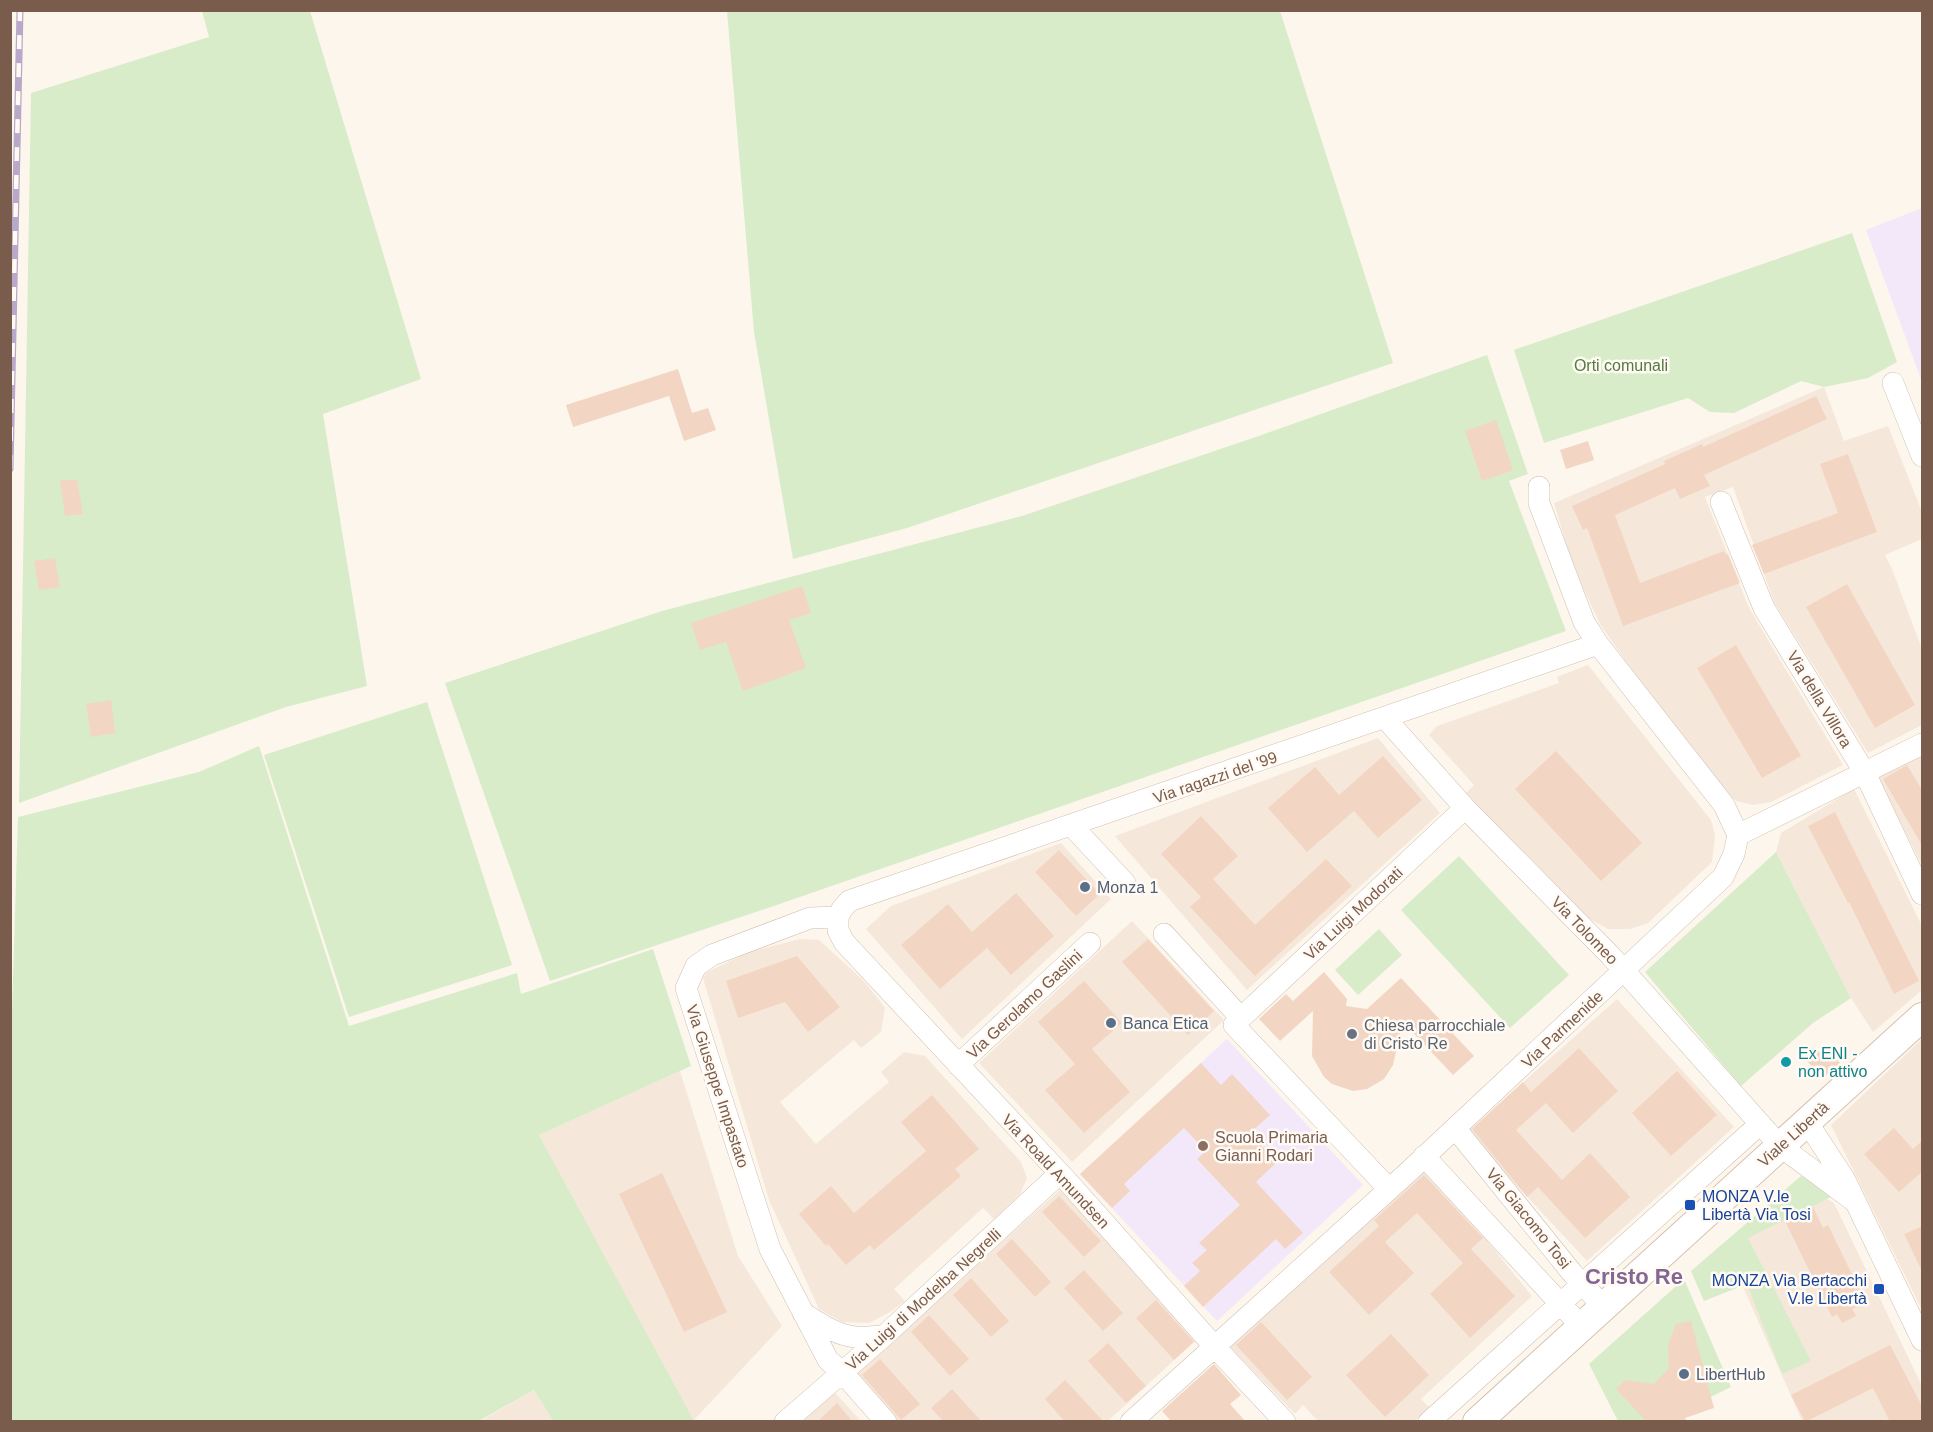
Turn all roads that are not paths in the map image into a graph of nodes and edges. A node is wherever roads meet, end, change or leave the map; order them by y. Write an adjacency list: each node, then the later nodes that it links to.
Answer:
1 (1893, 383): 2 (street)
2 (1923, 456)
3 (1539, 486): 5 (street)
4 (1721, 502): 8 (street, Via della Villora)
5 (1598, 644): 6 (street, Via ragazzi del '99); 11 (street)
6 (1385, 718): 9 (street, Via Tolomeo); 10 (street, Via ragazzi del '99)
7 (1923, 744): 8 (street)
8 (1864, 773): 11 (street); 13 (street, Via della Villora)
9 (1465, 808): 17 (street, Via Tolomeo); 19 (street, Via Luigi Modorati)
10 (1072, 826): 12 (street); 14 (street, Via ragazzi del '99)
11 (1738, 835): 17 (street, Via Parmenide)
12 (1125, 883)
13 (1923, 894)
14 (838, 917): 20 (street, Via Roald Amundsen); 32 (street, Via Giuseppe Impastato)
15 (1164, 934): 19 (street)
16 (1090, 942): 20 (street, Via Gerolamo Gaslini)
17 (1624, 971): 22 (street, Via Tolomeo); 23 (street, Via Parmenide)
18 (1923, 1017): 21 (main road, Viale Libertà)
19 (1241, 1018): 27 (street)
20 (958, 1065): 26 (street, Via Roald Amundsen)
21 (1807, 1122): 24 (main road, Viale Libertà); 28 (street)
22 (1760, 1124): 24 (street, Via Tolomeo); 29 (street, Viale Libertà)
23 (1455, 1128): 25 (street, Via Parmenide); 29 (street, Via Giacomo Tosi)
24 (1780, 1146): 28 (street, Via Tolomeo); 31 (main road, Viale Libertà)
25 (1424, 1156): 27 (street, Via Parmenide); 30 (street, Via Giacomo Tosi)
26 (1059, 1174): 34 (street, Via Luigi di Modelba Negrelli); 36 (street, Via Roald Amundsen)
27 (1389, 1189): 36 (street, Via Parmenide)
28 (1854, 1201): 35 (street)
29 (1582, 1284): 30 (street, Viale Libertà); 31 (street, Via Giacomo Tosi)
30 (1562, 1302): 33 (street, Via Giacomo Tosi); 42 (street, Viale Libertà)
31 (1604, 1307): 33 (main road, Viale Libertà)
32 (803, 1312): 34 (street, Via Giuseppe Impastato); 37 (street, Via Giuseppe Impastato)
33 (1582, 1327): 43 (main road, Viale Libertà)
34 (884, 1336): 37 (street, Via Luigi di Modelba Negrelli)
35 (1923, 1340)
36 (1214, 1346): 40 (street, Via Parmenide); 41 (street, Via Roald Amundsen)
37 (843, 1373): 38 (street, Via Luigi di Modelba Negrelli); 39 (street, Via Giuseppe Impastato)
38 (785, 1422)
39 (886, 1422)
40 (1131, 1422)
41 (1285, 1422)
42 (1429, 1422)
43 (1477, 1422)

